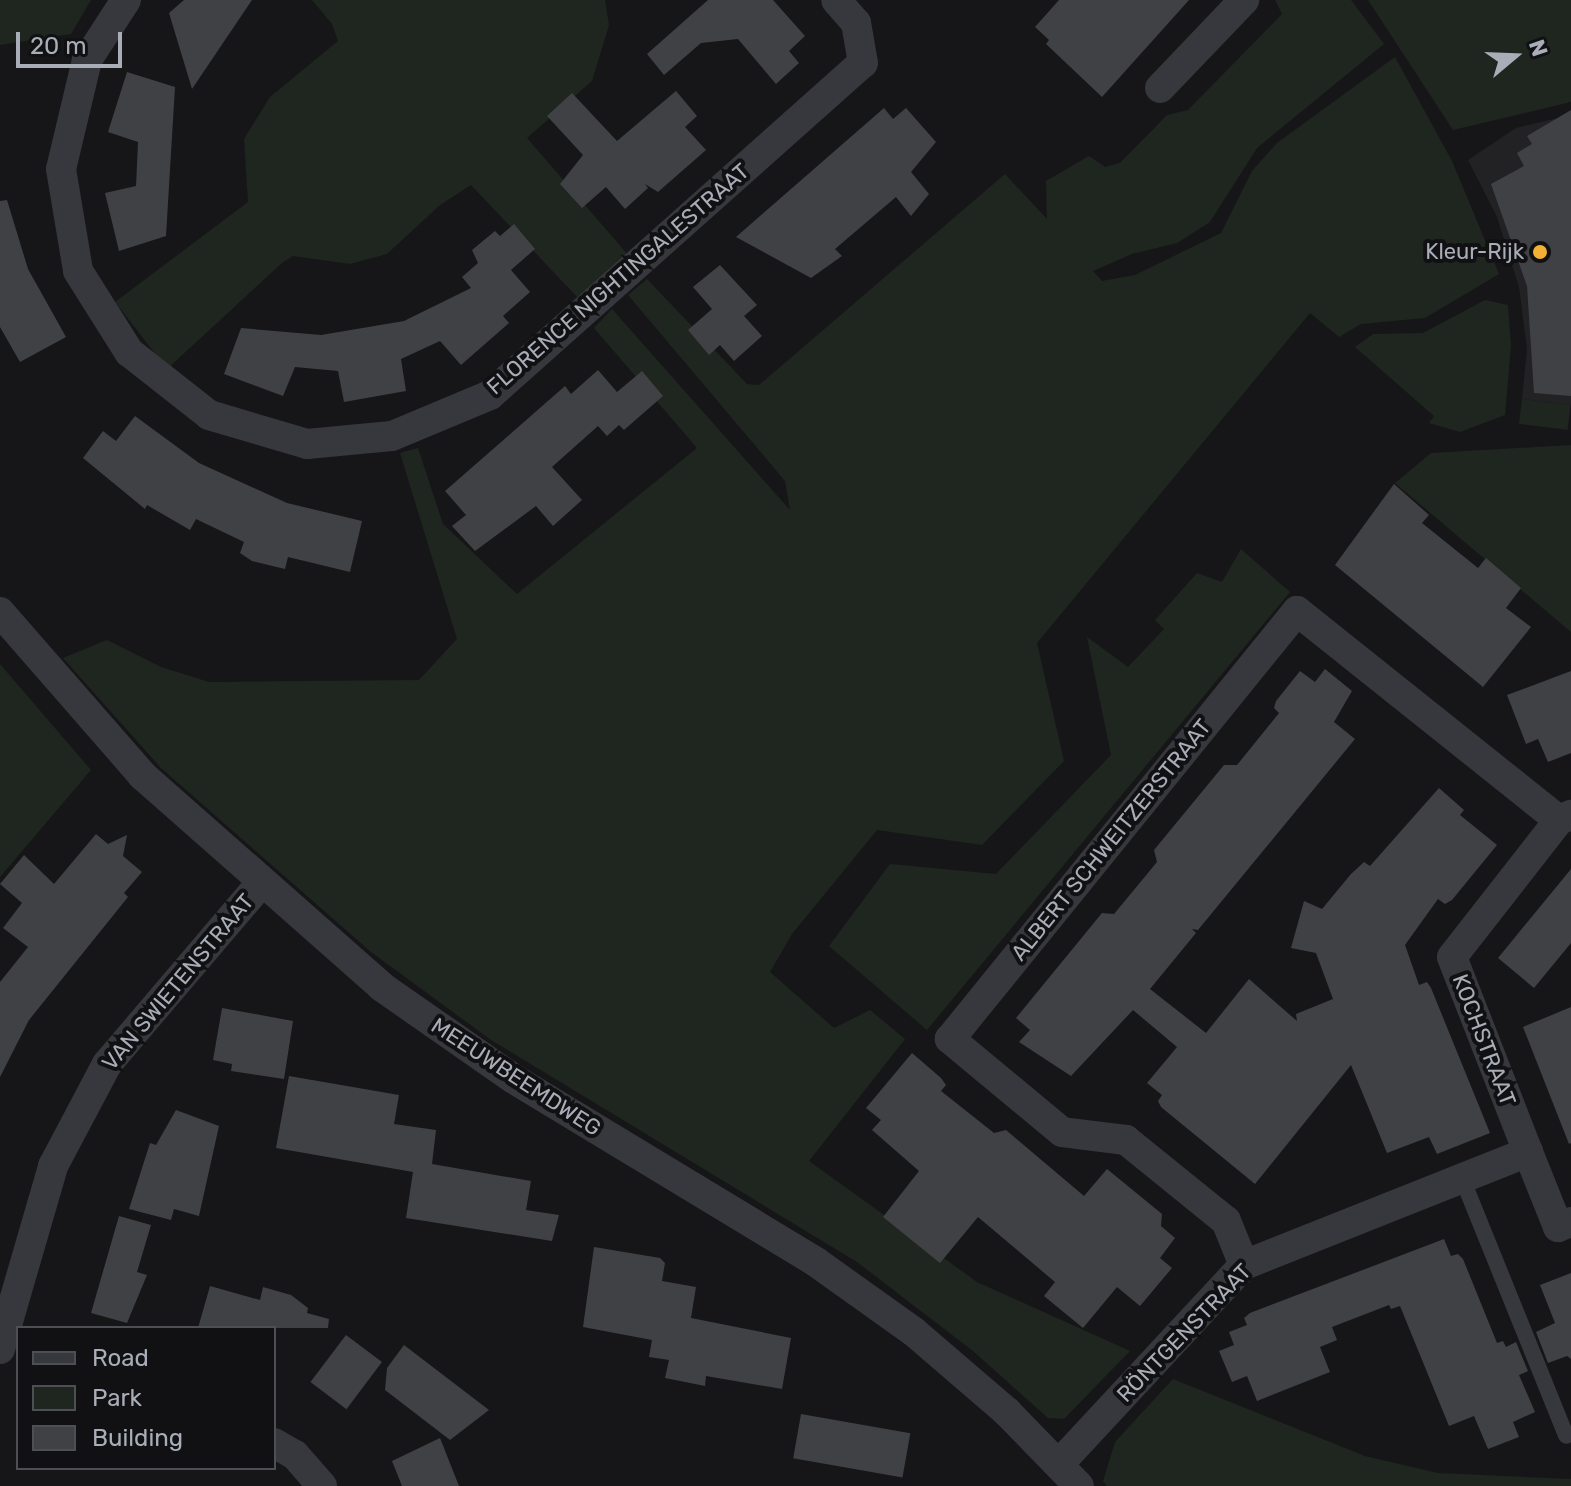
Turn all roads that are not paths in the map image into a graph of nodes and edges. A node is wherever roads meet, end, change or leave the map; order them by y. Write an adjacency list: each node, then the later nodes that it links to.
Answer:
1 (126, 0): 2 (street, FLORENCE NIGHTINGALESTRAAT)
2 (836, 0)
3 (1244, 0): 4 (street)
4 (1160, 88)
5 (0, 612): 7 (street, MEEUWBEEMDWEG)
6 (1565, 817): 8 (street, KOCHSTRAAT); 11 (street, ALBERT SCHWEITZERSTRAAT)
7 (260, 884): 12 (street, VAN SWIETENSTRAAT); 15 (street, MEEUWBEEMDWEG)
8 (1528, 1152): 9 (street, RÖNTGENSTRAAT); 10 (street)
9 (1462, 1178): 11 (street, RÖNTGENSTRAAT); 13 (lane)
10 (1571, 1222)
11 (1244, 1265): 15 (street, RÖNTGENSTRAAT)
12 (0, 1349)
13 (1566, 1436)
14 (276, 1444): 16 (street)
15 (1069, 1475)
16 (322, 1486)

